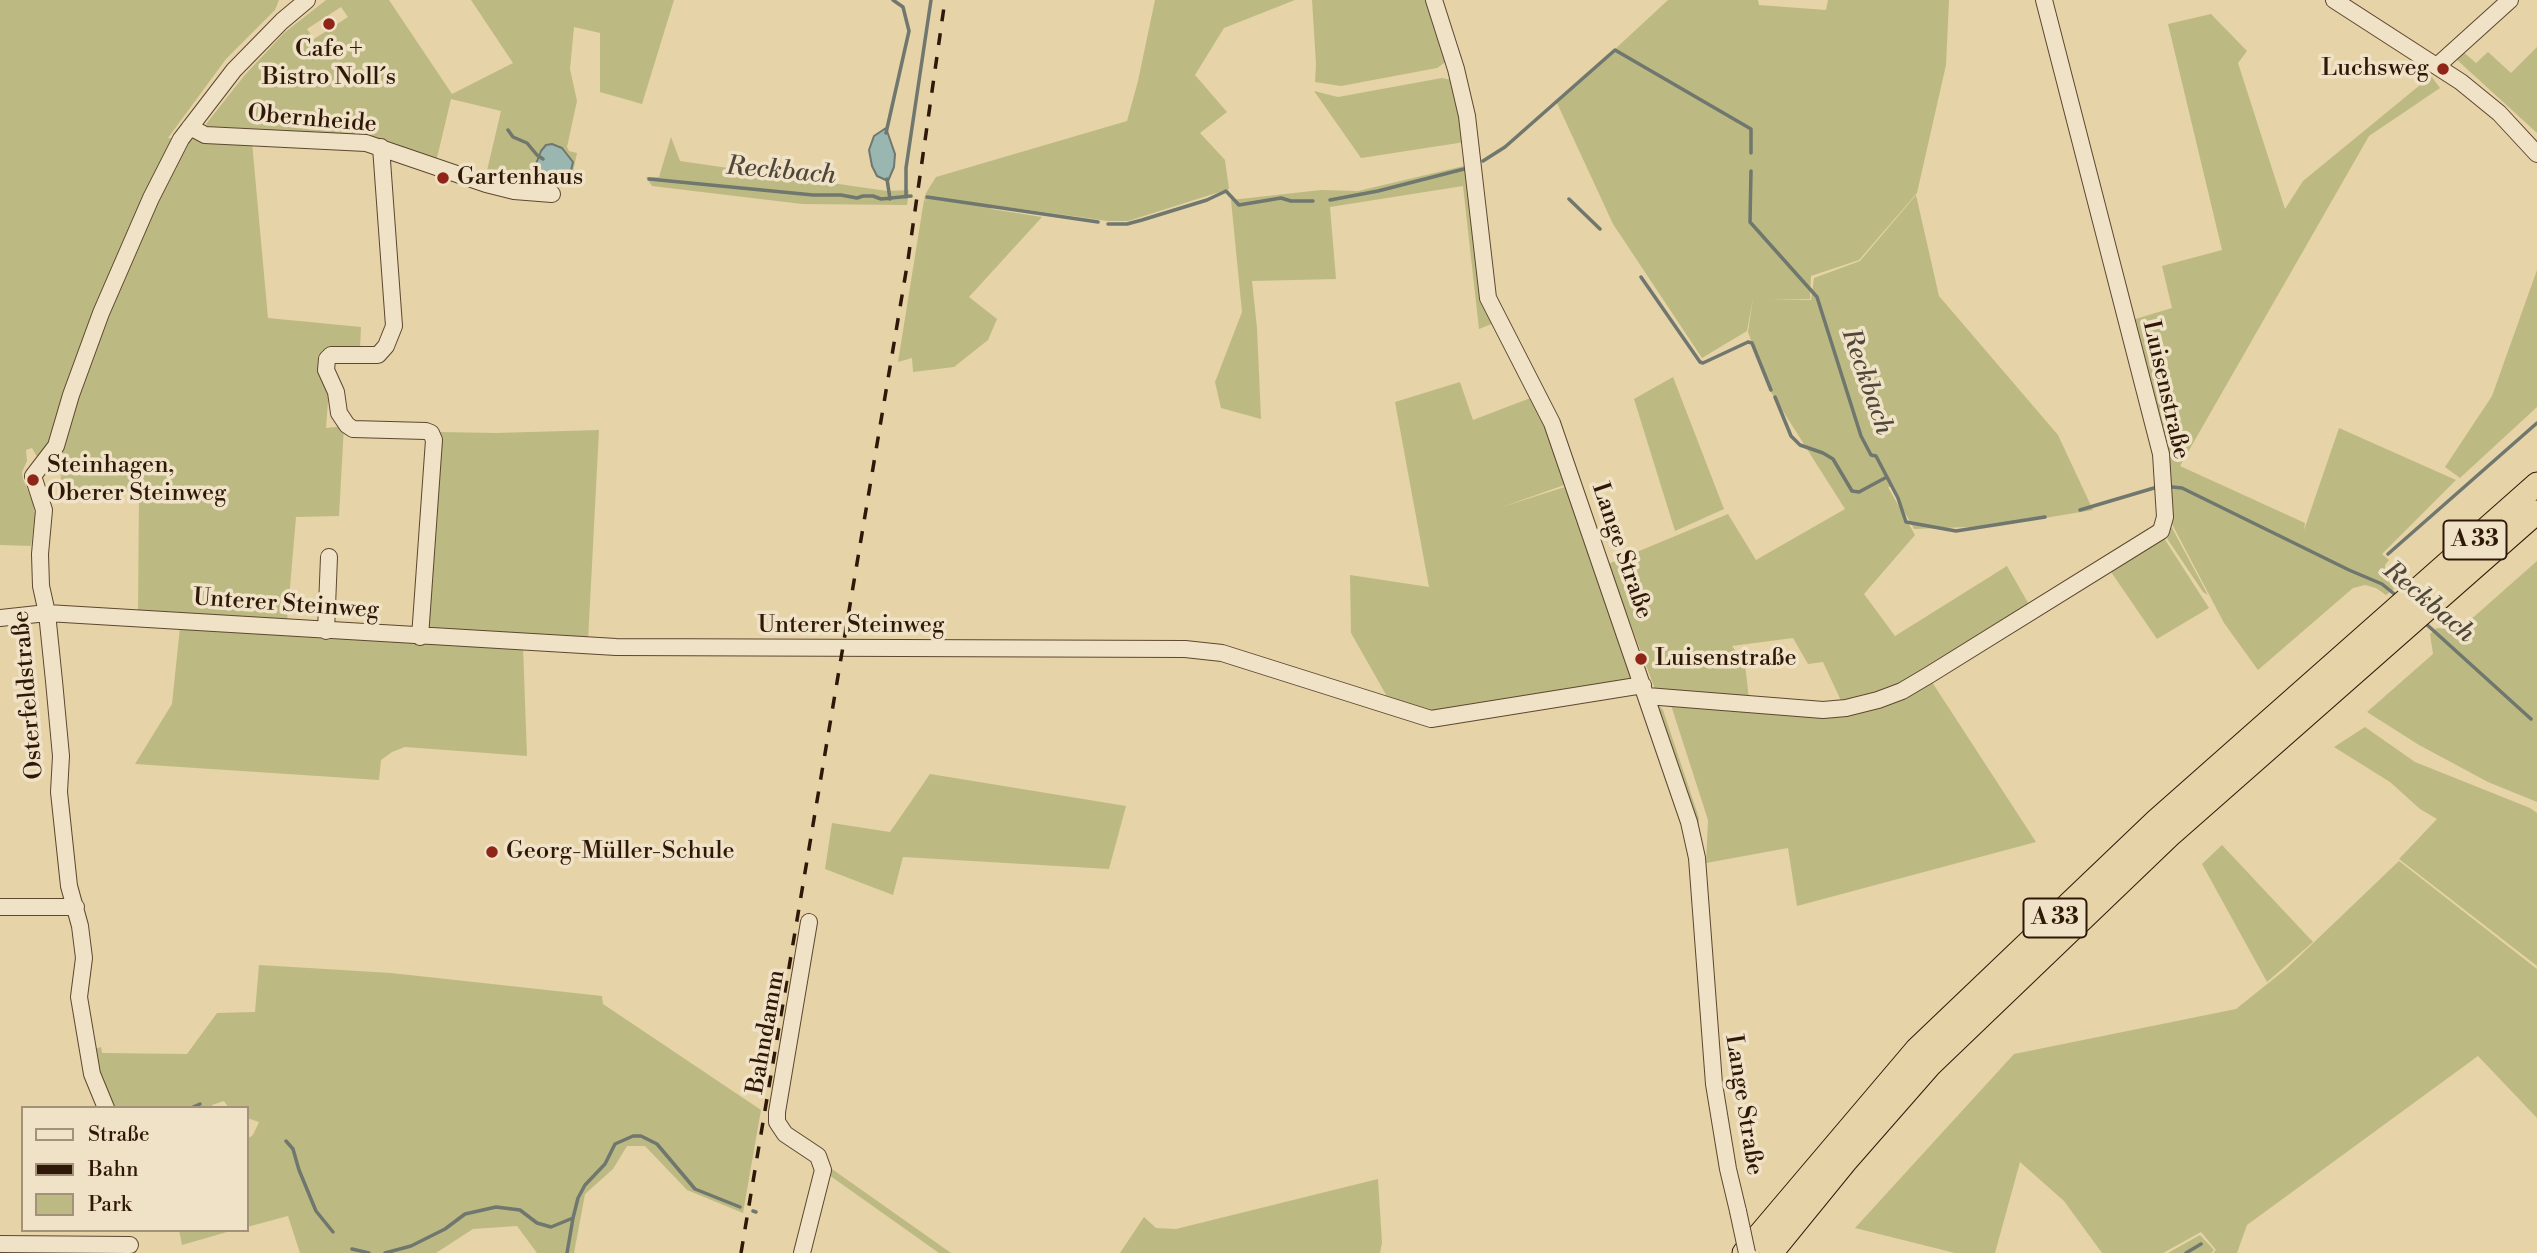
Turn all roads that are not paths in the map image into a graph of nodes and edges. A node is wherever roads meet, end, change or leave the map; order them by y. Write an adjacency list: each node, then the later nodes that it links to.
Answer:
1 (307, 0): 7 (street)
2 (1434, 0): 19 (street, Lange Straße)
3 (2044, 0): 19 (street, Luisenstraße)
4 (2334, 0): 6 (street)
5 (2510, 0): 6 (street)
6 (2437, 66): 9 (street)
7 (186, 133): 8 (street, Obernheide); 15 (street, Osterfeldstraße)
8 (380, 148): 10 (street, Obernheide); 18 (street)
9 (2537, 154)
10 (552, 194)
11 (2537, 484): 14 (highway, A 33)
12 (2537, 512): 14 (highway, A 33)
13 (330, 557): 17 (street)
14 (2411, 611): 27 (highway, A 33); 28 (highway, A 33)
15 (47, 613): 16 (street, Unterer Steinweg); 17 (street, Unterer Steinweg); 20 (street, Osterfeldstraße)
16 (0, 618)
17 (326, 631): 18 (street, Unterer Steinweg)
18 (420, 637): 19 (street, Unterer Steinweg)
19 (1645, 691): 27 (street, Lange Straße, bridge)
20 (76, 906): 21 (street); 23 (street, Osterfeldstraße)
21 (0, 907)
22 (808, 922): 26 (street, Bahndamm)
23 (105, 1106)
24 (130, 1243): 25 (street)
25 (5, 1247)
26 (802, 1253)
27 (1745, 1253)
28 (1771, 1253)

